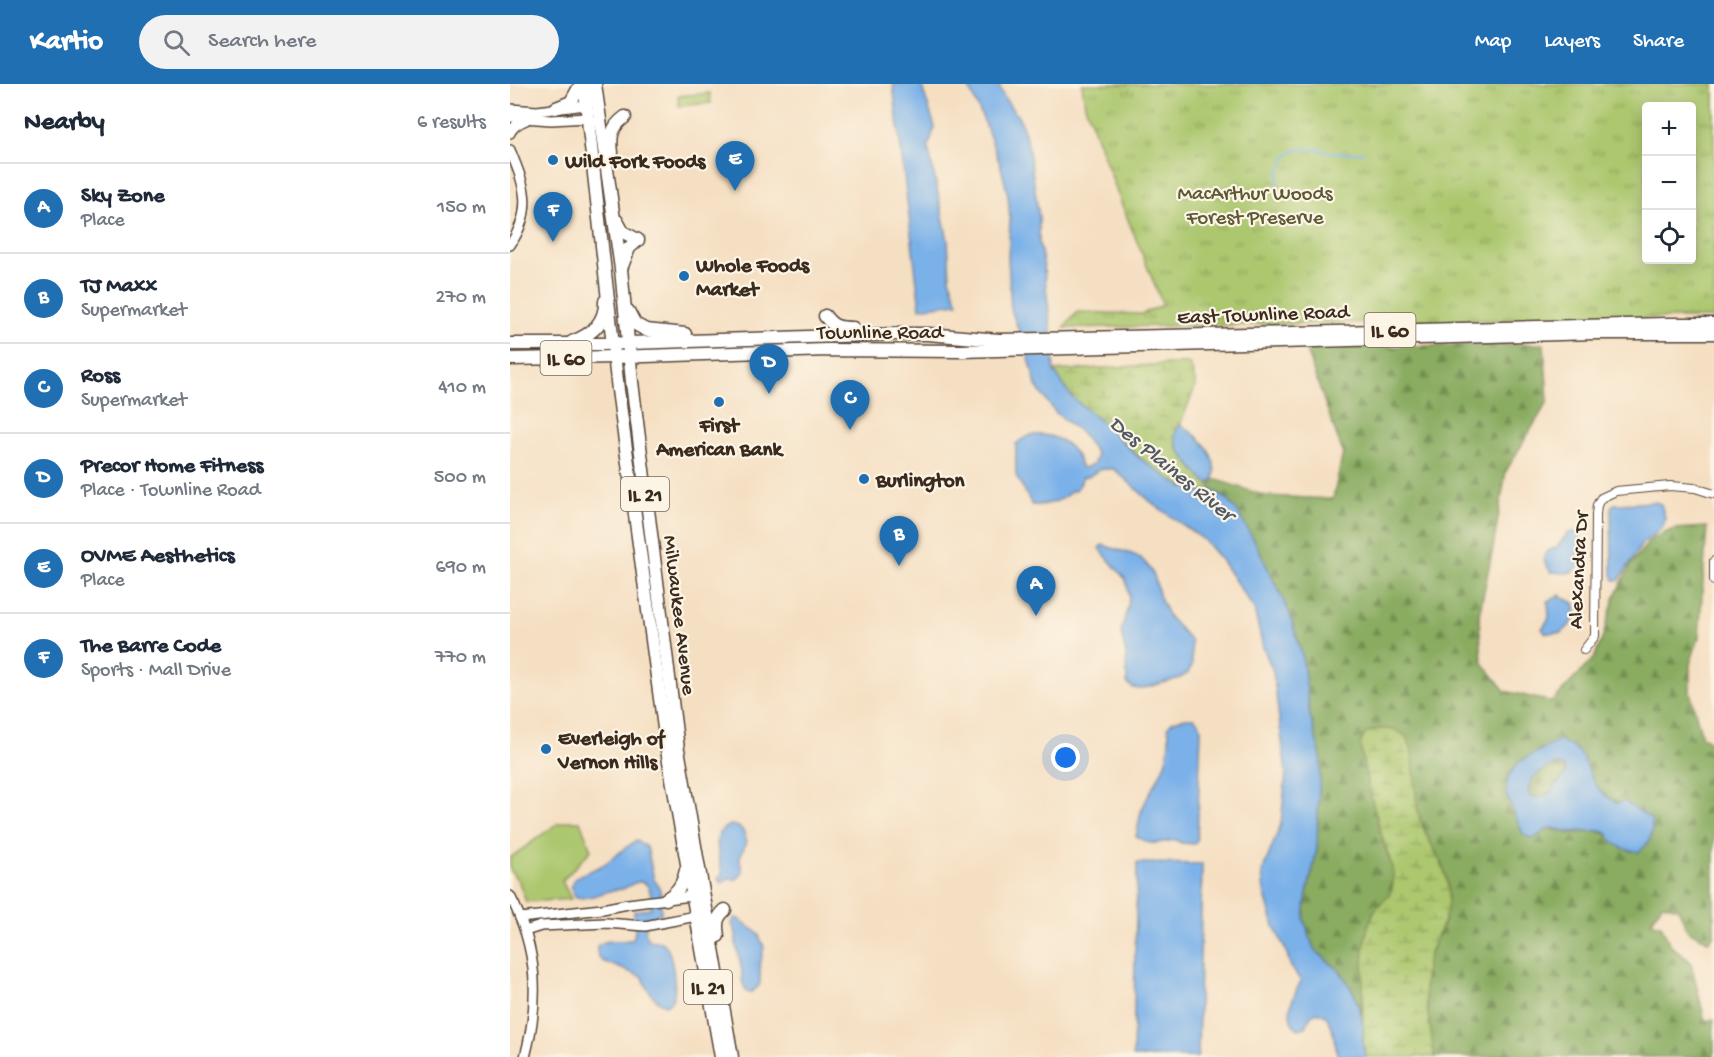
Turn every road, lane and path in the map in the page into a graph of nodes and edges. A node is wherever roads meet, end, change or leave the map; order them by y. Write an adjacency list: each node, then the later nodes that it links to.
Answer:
1 (583, 84): 3 (main road); 5 (main road, IL 21)
2 (595, 84): 5 (main road, IL 21)
3 (556, 108): 4 (street); 5 (street)
4 (510, 109)
5 (591, 110): 8 (street); 11 (main road, Milwaukee Avenue / IL 21); 13 (main road, Milwaukee Avenue / IL 21)
6 (510, 117): 8 (street)
7 (625, 117): 11 (main road)
8 (528, 119): 9 (street)
9 (510, 133)
10 (510, 150): 14 (street)
11 (609, 189): 12 (main road, Milwaukee Avenue / IL 21)
12 (613, 215): 15 (main road, Milwaukee Avenue / IL 21); 15 (main road)
13 (600, 234): 23 (main road, Milwaukee Avenue / IL 21); 26 (main road)
14 (510, 245)
15 (621, 269): 16 (main road, Milwaukee Avenue / IL 21)
16 (625, 304): 21 (main road); 22 (main road, Milwaukee Avenue / IL 21)
17 (825, 315): 20 (main road)
18 (1714, 324): 24 (main road, East Townline Road / IL 60)
19 (1714, 333): 24 (main road, East Townline Road / IL 60)
20 (928, 334): 21 (main road, Townline Road / IL 60); 27 (main road, Townline Road / IL 60)
21 (809, 336): 22 (main road, Townline Road / IL 60)
22 (628, 342): 23 (main road, Townline Road / IL 60); 28 (main road, Milwaukee Avenue / IL 21)
23 (614, 343): 26 (main road, Townline Road / IL 60); 30 (main road, Milwaukee Avenue / IL 21)
24 (1068, 343): 27 (main road, Townline Road / IL 60)
25 (510, 344): 26 (main road, Townline Road / IL 60)
26 (568, 344)
27 (999, 345): 29 (main road, Townline Road / IL 60)
28 (629, 356): 29 (main road, Townline Road / IL 60); 30 (main road, Townline Road / IL 60); 32 (main road, Milwaukee Avenue / IL 21)
29 (656, 356): 32 (main road)
30 (615, 357): 31 (main road, Townline Road / IL 60); 37 (main road, Milwaukee Avenue / IL 21)
31 (510, 359)
32 (632, 382): 38 (main road, Milwaukee Avenue / IL 21)
33 (1714, 494): 36 (street, Alexandra Dr)
34 (1714, 561): 35 (street)
35 (1714, 581)
36 (1584, 650)
37 (687, 866): 38 (main road, Milwaukee Avenue / IL 21); 40 (main road)
38 (698, 895): 40 (street); 42 (main road, Milwaukee Avenue / IL 21)
39 (510, 896): 43 (street)
40 (665, 900): 43 (street)
41 (725, 910): 45 (main road)
42 (701, 915): 44 (street); 45 (main road, Milwaukee Avenue / IL 21); 47 (main road, Milwaukee Avenue / IL 21)
43 (520, 918): 44 (street)
44 (525, 931): 46 (street)
45 (724, 1014): 48 (main road, Milwaukee Avenue / IL 21)
46 (525, 1057)
47 (721, 1057)
48 (732, 1057)

